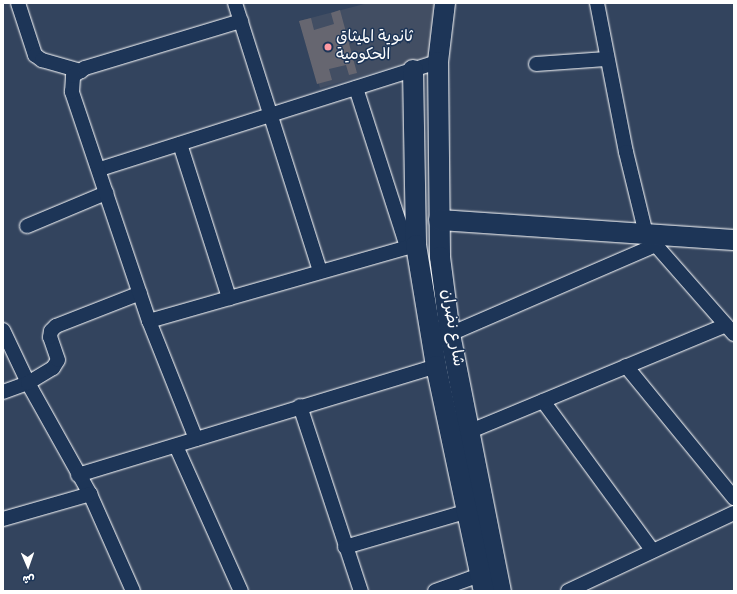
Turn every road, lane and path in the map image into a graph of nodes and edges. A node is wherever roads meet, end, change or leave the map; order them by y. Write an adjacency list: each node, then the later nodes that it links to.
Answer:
1 (18, 3): 10 (street)
2 (235, 3): 5 (street)
3 (445, 3): 7 (street, شارع نضران)
4 (597, 3): 6 (street)
5 (241, 21): 10 (street); 12 (street)
6 (606, 59): 8 (street); 18 (street)
7 (438, 62): 9 (street); 16 (street, شارع نضران)
8 (536, 64)
9 (413, 70): 11 (street); 20 (street, شارع نضران)
10 (81, 71): 14 (street)
11 (356, 88): 12 (street); 20 (street)
12 (271, 115): 13 (street); 21 (street)
13 (180, 144): 14 (street); 23 (street)
14 (100, 169): 15 (street)
15 (106, 192): 17 (street); 22 (street)
16 (439, 220): 18 (street); 27 (street, شارع نضران)
17 (27, 226)
18 (651, 240): 19 (street); 25 (street); 27 (street)
19 (734, 240)
20 (412, 246): 21 (street); 29 (street, شارع نضران)
21 (320, 271): 23 (street)
22 (140, 293): 24 (street); 31 (street)
23 (229, 298): 24 (street)
24 (150, 321): 36 (street)
25 (730, 329): 30 (street)
26 (3, 330): 31 (street)
27 (450, 334): 28 (street, شارع نضران)
28 (456, 360): 29 (street); 35 (street, شارع نضران)
29 (436, 366): 34 (street); 41 (street, شارع نضران)
30 (626, 366): 33 (street); 40 (street)
31 (28, 383): 32 (street); 38 (street)
32 (3, 392)
33 (543, 401): 35 (street); 45 (street)
34 (300, 406): 36 (street); 44 (street)
35 (468, 432): 51 (street, شارع نضران)
36 (196, 439): 37 (street)
37 (176, 446): 38 (street); 48 (street)
38 (78, 475): 39 (street)
39 (90, 494): 43 (street); 47 (street)
40 (734, 498)
41 (465, 512): 44 (street); 46 (street, شارع نضران)
42 (734, 513): 45 (street)
43 (3, 518)
44 (344, 547): 49 (street)
45 (652, 550): 52 (street)
46 (482, 583): 50 (street)
47 (134, 591)
48 (241, 591)
49 (360, 591)
50 (435, 591)
51 (501, 591)
52 (568, 591)

